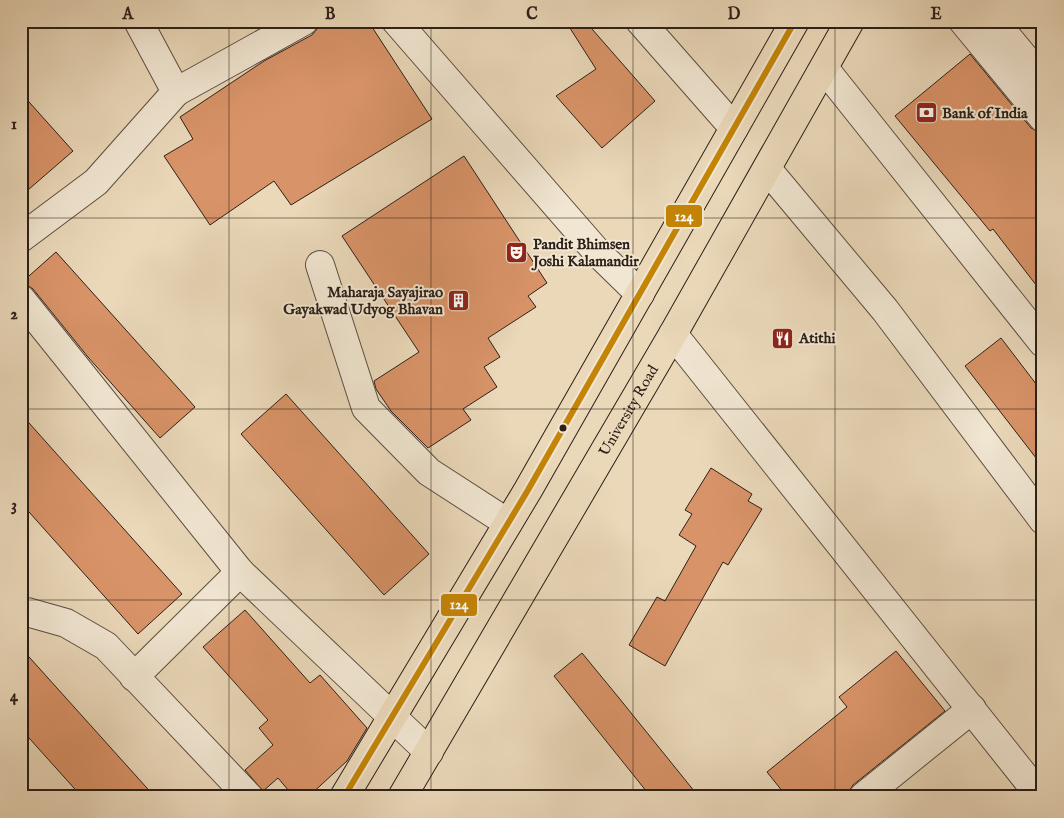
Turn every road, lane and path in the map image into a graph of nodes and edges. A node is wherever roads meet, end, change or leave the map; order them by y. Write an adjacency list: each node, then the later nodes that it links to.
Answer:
1 (138, 21): 11 (street)
2 (304, 21): 11 (street)
3 (396, 21): 17 (street)
4 (640, 21): 13 (street)
5 (795, 21): 13 (main road)
6 (850, 21): 9 (main road, University Road)
7 (963, 21): 12 (street)
8 (994, 21): 10 (street)
9 (824, 68): 14 (main road, University Road); 20 (street)
10 (1043, 80)
11 (176, 92): 15 (street)
12 (1043, 118)
13 (734, 128): 17 (main road)
14 (767, 169): 19 (main road, University Road); 21 (street)
15 (21, 238)
16 (320, 265): 22 (street)
17 (640, 294): 22 (main road)
18 (21, 299): 23 (street)
19 (673, 334): 26 (street); 28 (main road, University Road)
20 (1043, 343)
21 (1043, 520)
22 (508, 523): 27 (main road)
23 (240, 572): 25 (street); 27 (street)
24 (21, 612): 25 (street)
25 (134, 677): 29 (street)
26 (972, 709): 32 (street); 33 (street)
27 (392, 718): 28 (street); 30 (main road)
28 (429, 752): 31 (main road, University Road)
29 (249, 797)
30 (344, 797)
31 (402, 797)
32 (863, 797)
33 (1041, 797)

